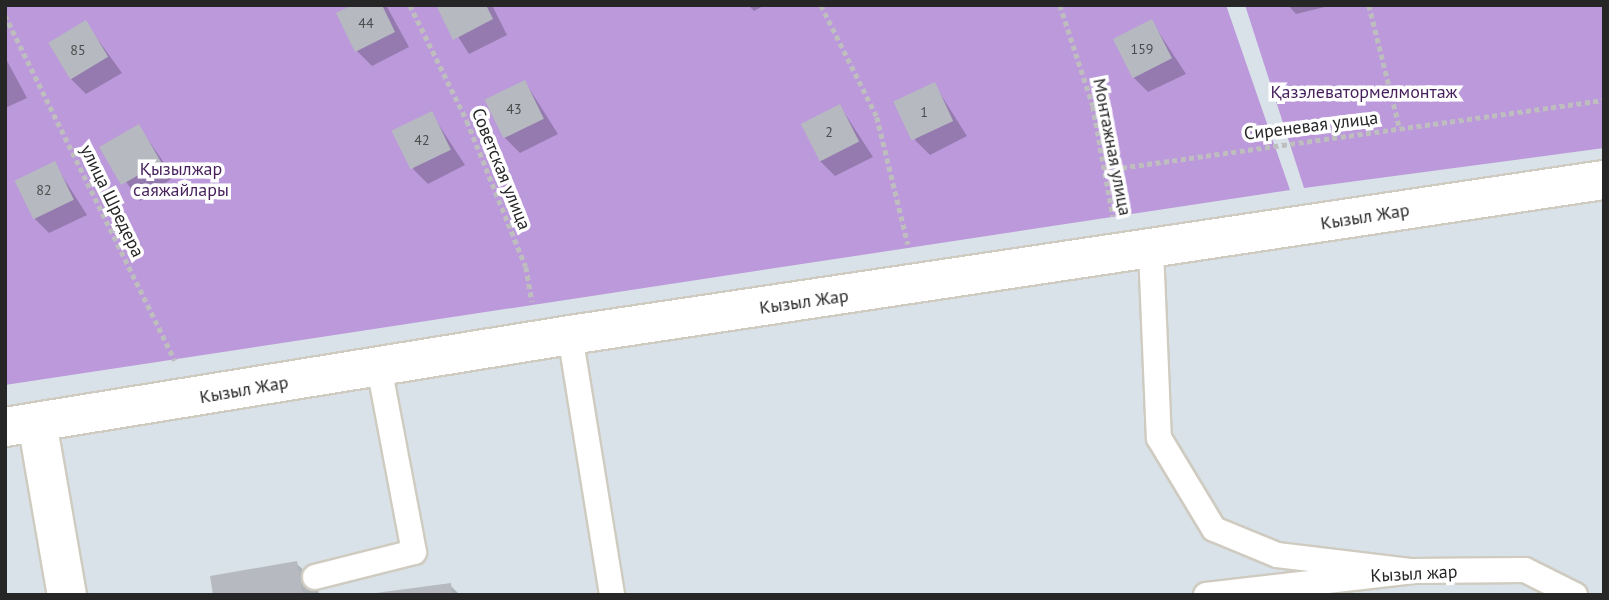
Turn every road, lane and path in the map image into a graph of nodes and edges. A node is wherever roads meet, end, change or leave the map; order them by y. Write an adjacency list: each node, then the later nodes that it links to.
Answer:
1 (410, 5): 12 (path, Советская улица)
2 (821, 5): 11 (path)
3 (1060, 5): 8 (path, Монтажная улица)
4 (1369, 5): 7 (path)
5 (5, 15): 14 (path, улица Шредера)
6 (1604, 100): 7 (path, Сиреневая улица)
7 (1400, 129): 8 (path, Сиреневая улица)
8 (1105, 170): 10 (path, Монтажная улица)
9 (1604, 180): 10 (main road, Кызыл Жар)
10 (1135, 253): 11 (main road, Кызыл Жар); 16 (lane)
11 (909, 287): 12 (main road, Кызыл Жар)
12 (570, 335): 13 (main road, Кызыл Жар); 19 (lane)
13 (379, 367): 14 (main road, Кызыл Жар); 17 (lane)
14 (194, 398): 15 (main road, Кызыл Жар)
15 (21, 425): 18 (main road)
16 (1412, 571): 20 (lane, Кызыл жар); 21 (lane, Кызыл жар)
17 (315, 576)
18 (66, 595)
19 (612, 595)
20 (1206, 595)
21 (1576, 595)

